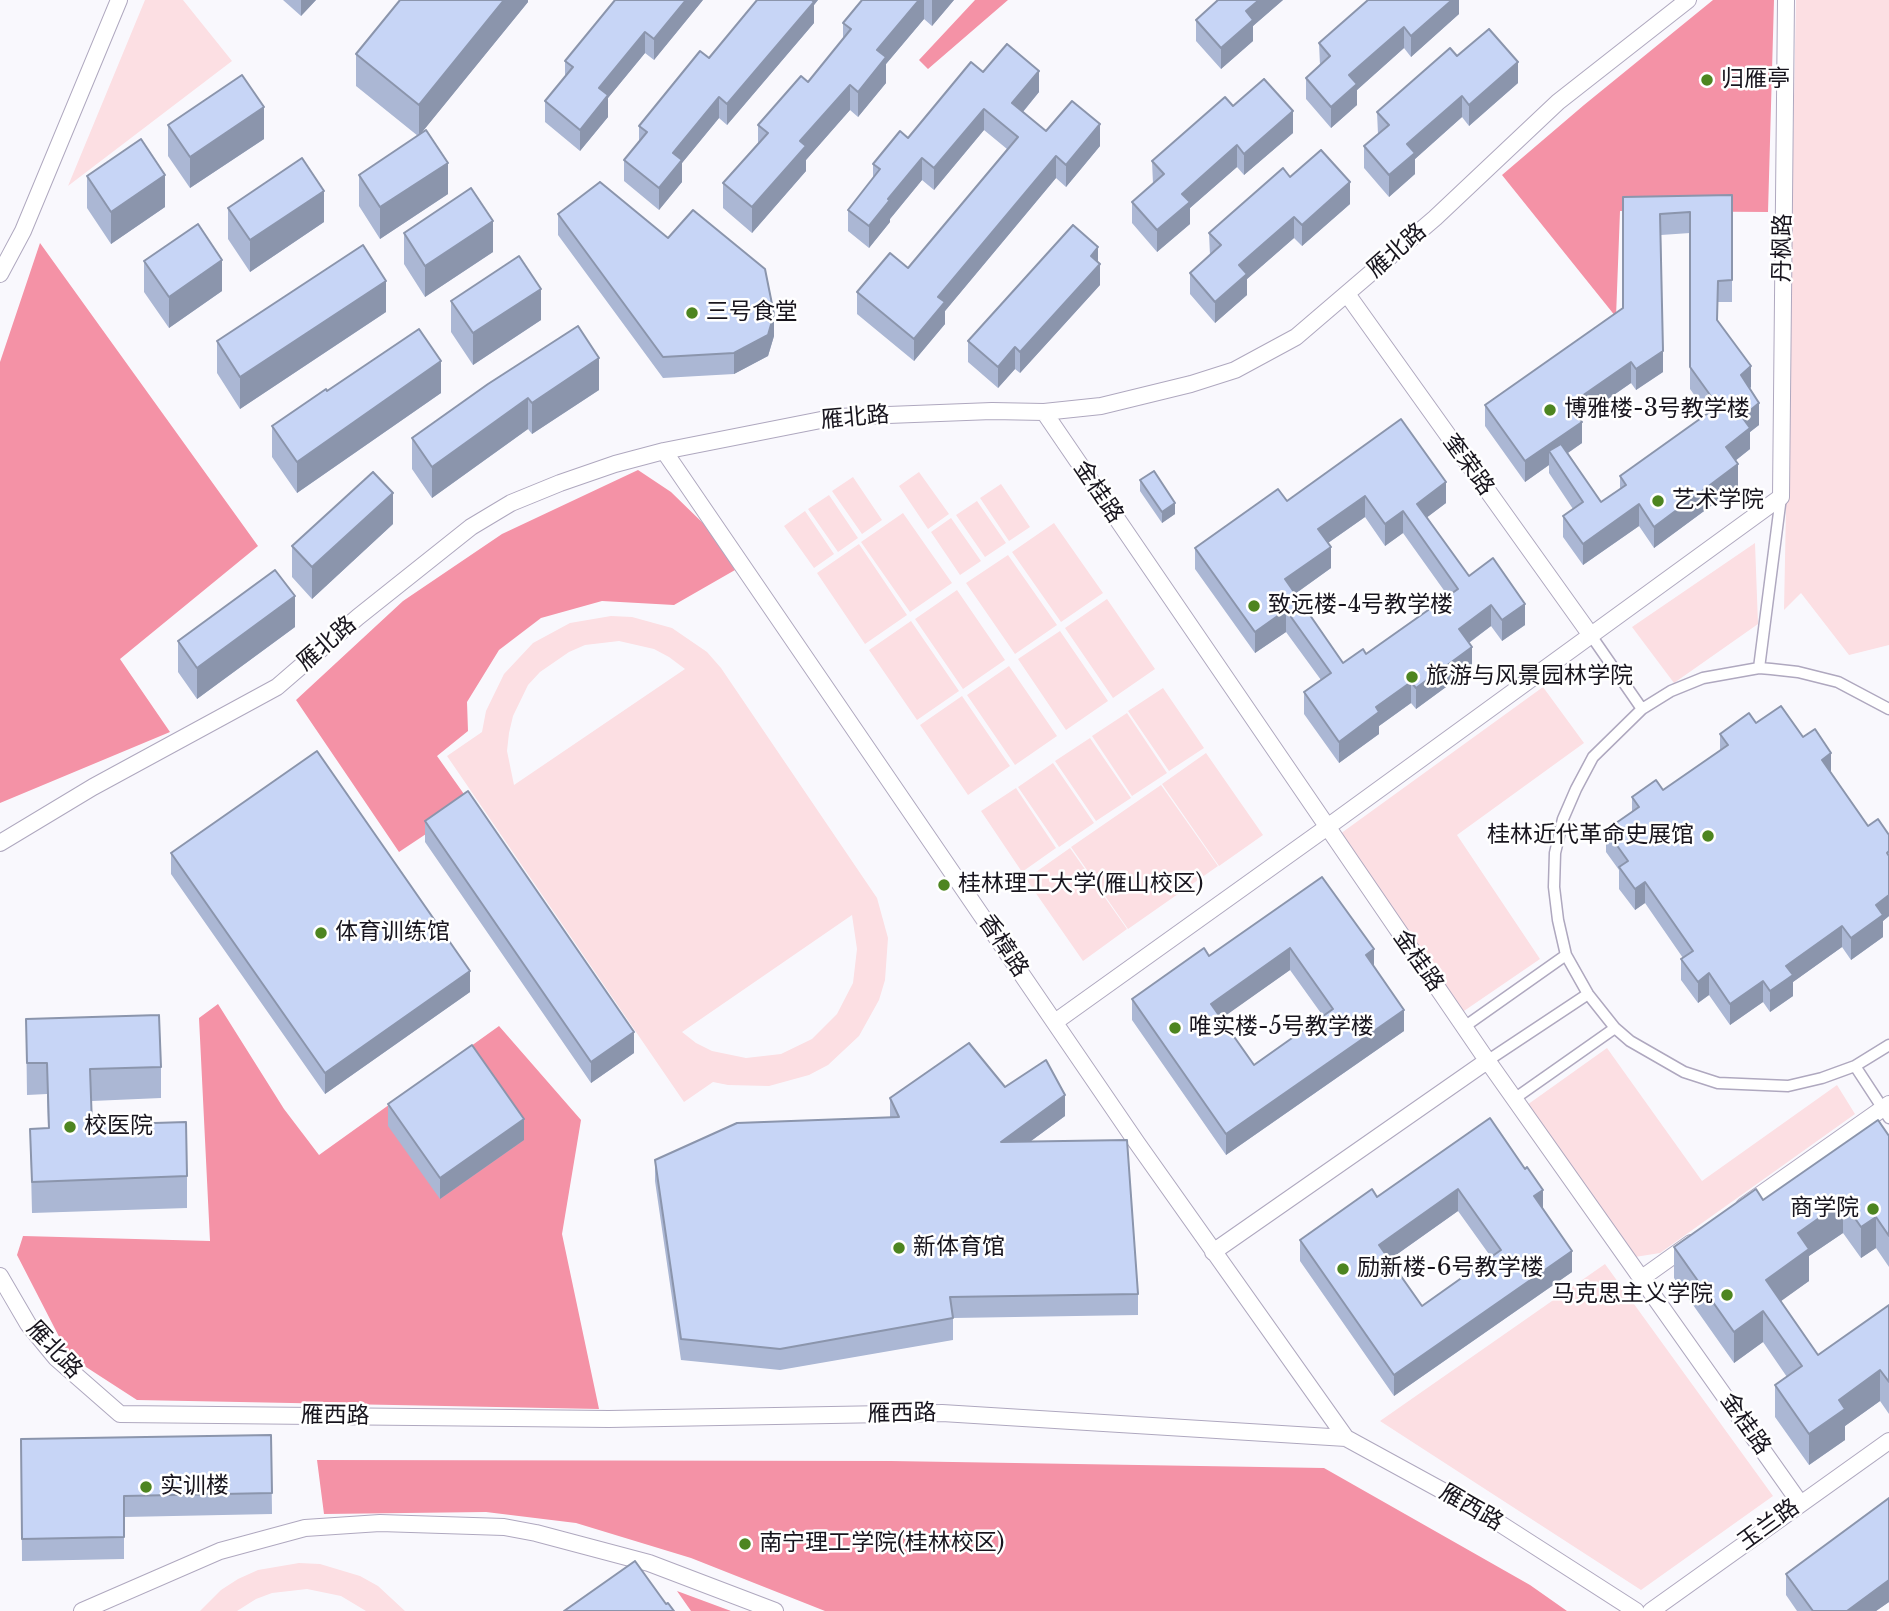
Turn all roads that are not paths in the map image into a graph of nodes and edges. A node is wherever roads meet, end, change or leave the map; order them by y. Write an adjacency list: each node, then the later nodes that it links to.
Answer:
1 (119, 0): 4 (street)
2 (1688, 0): 5 (street, 雁北路)
3 (1786, 0): 8 (street, 丹枫路)
4 (0, 274)
5 (1347, 294): 6 (street, 雁北路); 9 (street, 奎荣路)
6 (1044, 412): 7 (street, 雁北路); 13 (street, 金桂路)
7 (664, 451): 14 (street, 雁北路); 17 (street, 香樟路)
8 (1780, 497): 9 (street); 10 (street)
9 (1590, 634): 11 (street); 13 (street)
10 (1759, 668): 11 (street); 12 (street)
11 (1642, 709): 15 (street)
12 (1889, 709)
13 (1326, 828): 17 (street); 18 (street, 金桂路)
14 (0, 843)
15 (1566, 956): 16 (street); 18 (street)
16 (1588, 994): 19 (street); 21 (street)
17 (1055, 1022): 27 (street, 香樟路)
18 (1464, 1027): 21 (street, 金桂路)
19 (1615, 1028): 22 (street); 23 (street)
20 (1889, 1045): 22 (street)
21 (1487, 1060): 23 (street, 金桂路); 27 (street)
22 (1855, 1066): 24 (street)
23 (1514, 1099): 29 (street, 金桂路)
24 (1887, 1110): 25 (street)
25 (1729, 1216)
26 (1707, 1232): 29 (street)
27 (1213, 1252): 31 (street, 香樟路)
28 (0, 1276): 30 (street, 雁北路)
29 (1642, 1278): 33 (street, 金桂路)
30 (120, 1415): 31 (street, 雁西路)
31 (1346, 1438): 36 (street, 雁西路)
32 (1889, 1441): 33 (street, 玉兰路)
33 (1800, 1503): 37 (street, 玉兰路)
34 (82, 1611): 35 (street)
35 (775, 1611)
36 (1636, 1611)
37 (1651, 1611)

